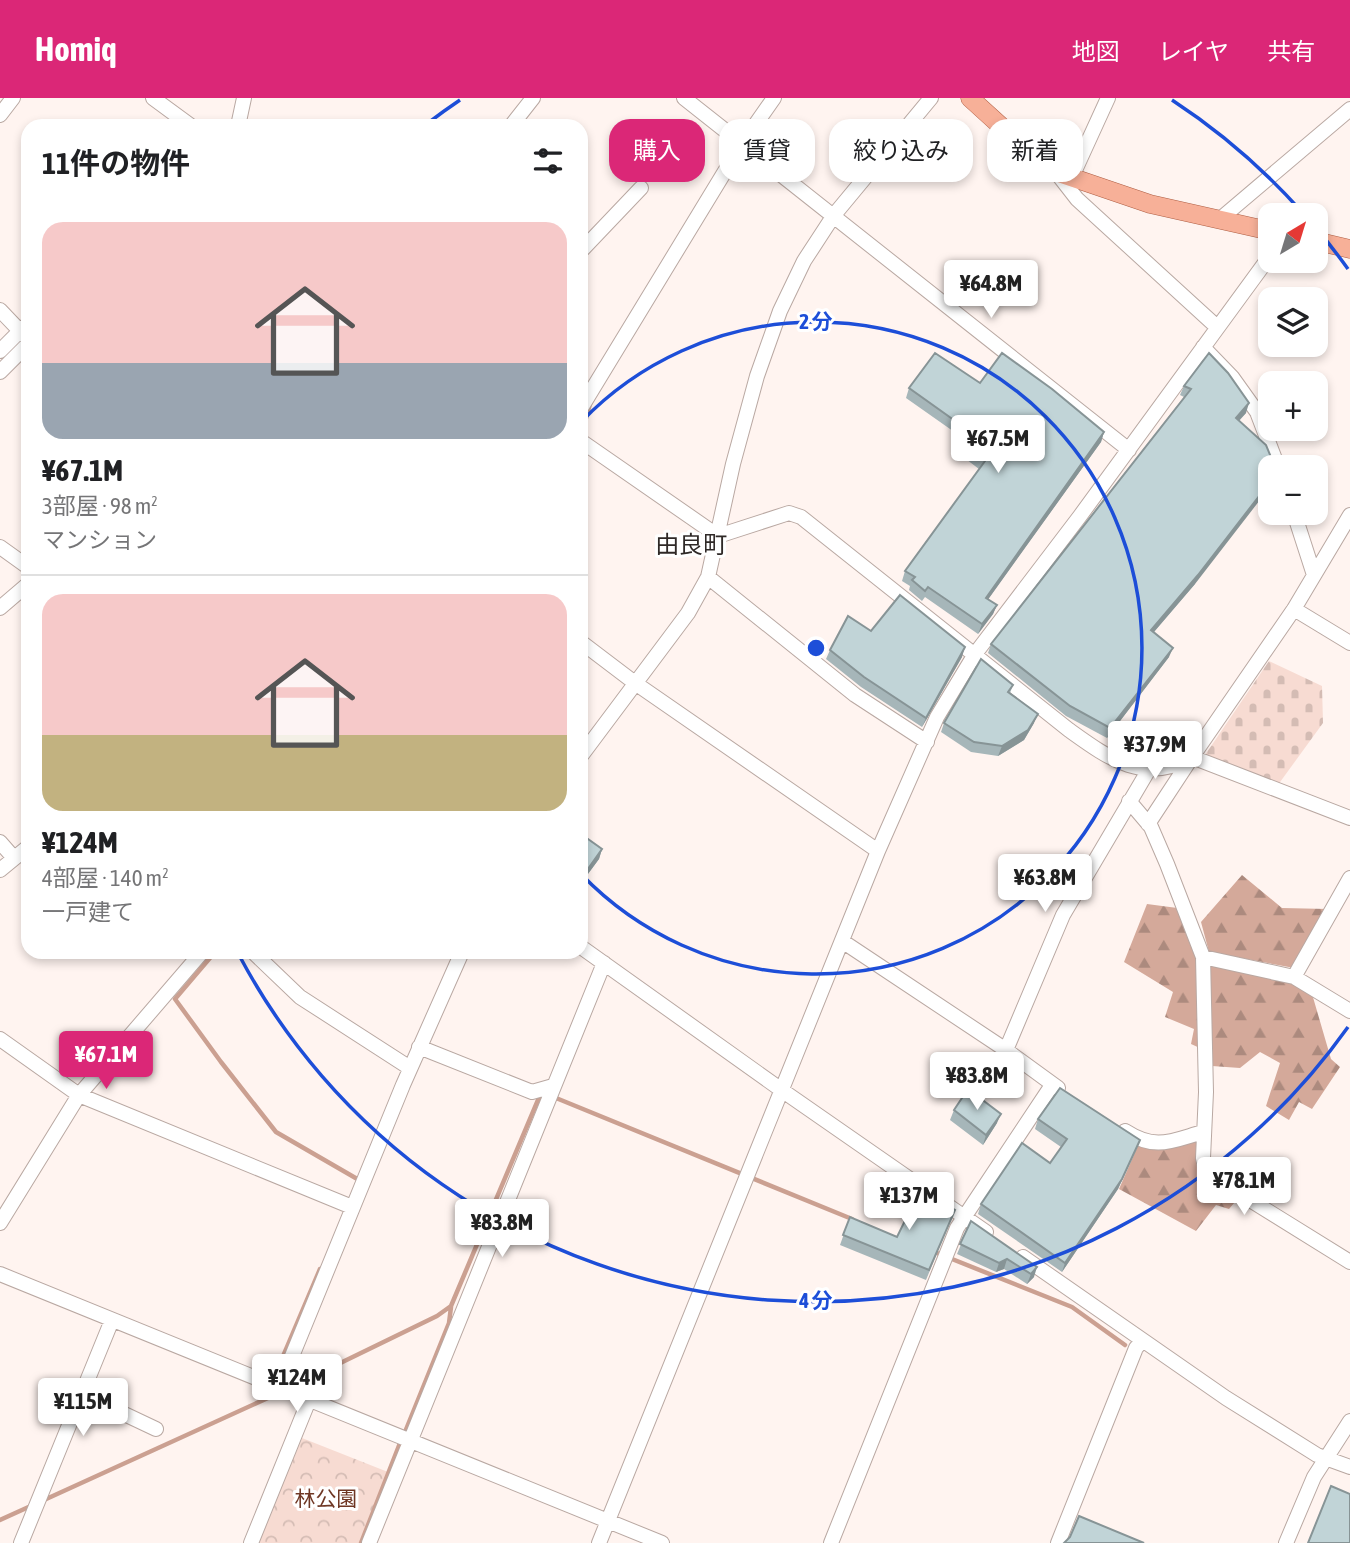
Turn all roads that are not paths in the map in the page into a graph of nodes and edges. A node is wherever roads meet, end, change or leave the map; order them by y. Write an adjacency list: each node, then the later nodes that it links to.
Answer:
1 (13, 98): 11 (street)
2 (153, 98): 12 (street)
3 (244, 98): 13 (street)
4 (533, 98): 14 (street)
5 (684, 98): 17 (street)
6 (774, 98): 15 (street)
7 (931, 98): 24 (street)
8 (1108, 98): 18 (street)
9 (977, 100): 16 (main road)
10 (1350, 108): 25 (street)
11 (0, 115)
12 (182, 119)
13 (240, 119)
14 (516, 119)
15 (759, 119)
16 (996, 119)
17 (719, 127)
18 (1083, 142)
19 (719, 181): 39 (street)
20 (1083, 181): 25 (main road)
21 (790, 182): 24 (street)
22 (1068, 182): 32 (street)
23 (641, 188): 27 (street)
24 (834, 215): 41 (street); 45 (street)
25 (1219, 220): 26 (main road)
26 (1258, 229)
27 (588, 244)
28 (1328, 244): 29 (main road)
29 (1350, 249)
30 (1258, 272): 32 (street)
31 (0, 310): 33 (street)
32 (1217, 327): 35 (street)
33 (21, 328)
34 (21, 334): 36 (street)
35 (1203, 346): 41 (street); 42 (street)
36 (0, 351)
37 (21, 351): 38 (street)
38 (0, 372)
39 (588, 396)
40 (588, 446): 45 (street)
41 (1129, 450): 55 (street)
42 (1273, 455)
43 (1350, 515): 48 (street)
44 (1298, 525): 48 (street)
45 (718, 536): 49 (street); 55 (street)
46 (0, 547): 47 (street)
47 (21, 562)
48 (1314, 575): 52 (street)
49 (708, 577): 56 (street); 57 (street)
50 (21, 590): 51 (street)
51 (0, 608)
52 (1294, 609): 53 (street); 59 (street)
53 (1350, 643)
54 (588, 647): 56 (street)
55 (975, 654): 57 (street); 60 (street)
56 (635, 683): 58 (street); 65 (street)
57 (926, 742): 65 (street)
58 (588, 747)
59 (1192, 757): 60 (street); 62 (street); 63 (street)
60 (1148, 771): 61 (street)
61 (1129, 801): 63 (street); 81 (street)
62 (1350, 818)
63 (1148, 824): 72 (street)
64 (0, 842): 67 (street)
65 (878, 851): 70 (street)
66 (21, 852): 67 (street)
67 (14, 858): 68 (street)
68 (0, 870)
69 (1350, 878): 77 (street)
70 (842, 941): 81 (street); 85 (street)
71 (588, 952): 76 (street)
72 (1203, 957): 77 (street); 89 (street)
73 (196, 959): 86 (street)
74 (260, 959): 82 (street)
75 (459, 959): 80 (street)
76 (604, 963): 84 (street); 85 (street)
77 (1294, 977): 78 (street)
78 (1350, 1011)
79 (0, 1039): 86 (street)
80 (419, 1047): 82 (street); 84 (street)
81 (1006, 1050): 83 (street)
82 (410, 1069): 90 (street)
83 (1052, 1085): 87 (street); 91 (street)
84 (553, 1086): 102 (street)
85 (783, 1091): 91 (street); 105 (street)
86 (79, 1095): 90 (street); 92 (street)
87 (1074, 1099)
88 (1107, 1120): 89 (street)
89 (1203, 1132): 93 (street)
90 (352, 1207): 97 (street)
91 (963, 1216): 96 (street); 111 (street)
92 (0, 1223)
93 (1350, 1262)
94 (0, 1275): 95 (street)
95 (112, 1320): 97 (street); 98 (street)
96 (1142, 1341): 103 (street); 112 (street)
97 (279, 1388): 99 (street)
98 (82, 1394): 101 (street); 106 (street)
99 (309, 1400): 102 (street); 107 (street)
100 (1350, 1421): 103 (street)
101 (156, 1429)
102 (410, 1440): 105 (street); 108 (street)
103 (1325, 1460): 104 (street); 113 (street)
104 (1350, 1468)
105 (608, 1521): 109 (street); 110 (street)
106 (21, 1543)
107 (251, 1543)
108 (369, 1543)
109 (599, 1543)
110 (662, 1543)
111 (831, 1543)
112 (1058, 1543)
113 (1286, 1543)

